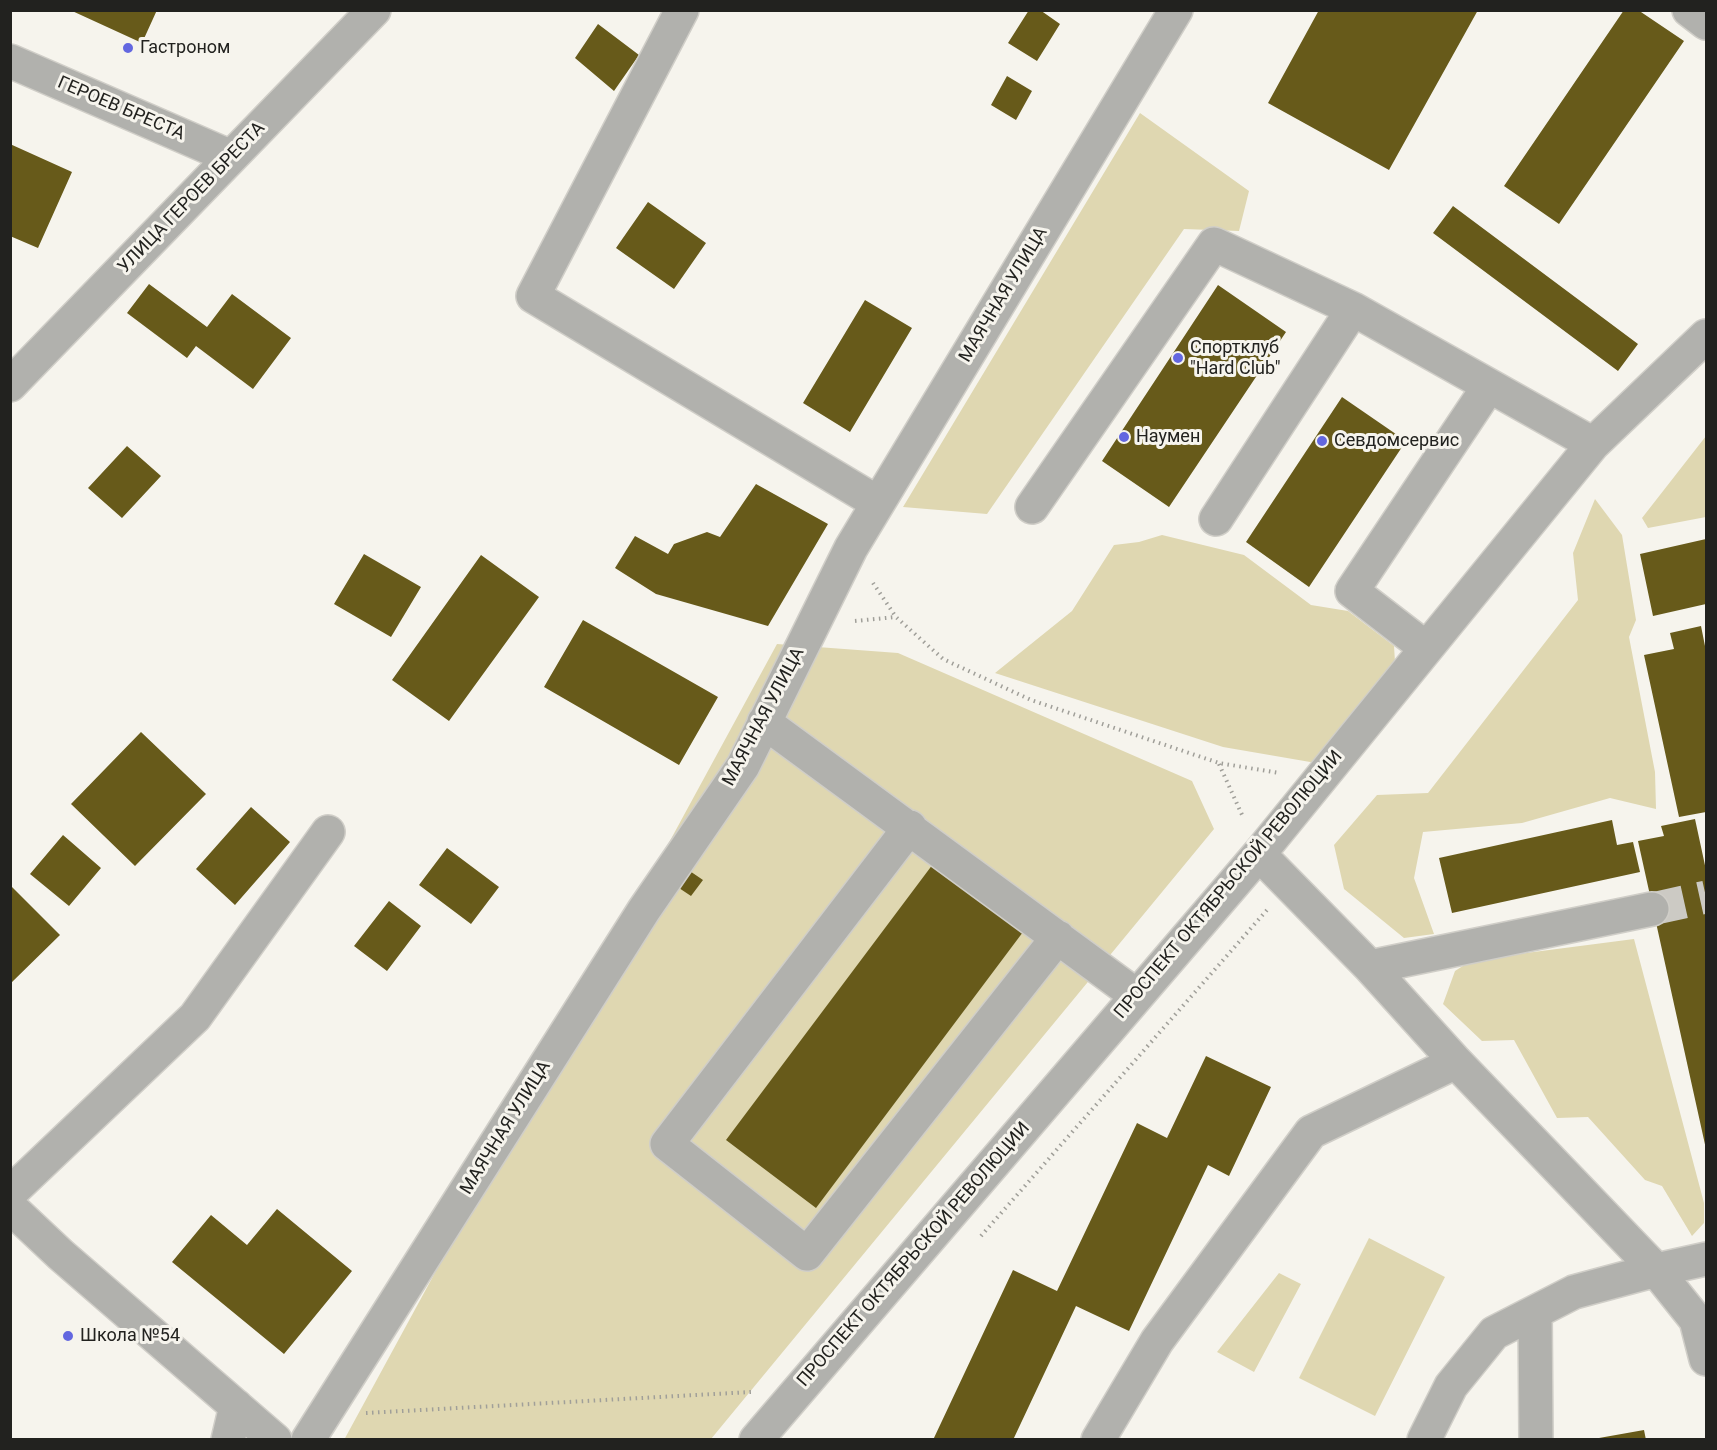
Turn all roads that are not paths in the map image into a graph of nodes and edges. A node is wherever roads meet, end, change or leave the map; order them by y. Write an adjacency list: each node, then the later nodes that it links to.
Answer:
1 (374, 10): 7 (street, УЛИЦА ГЕРОЕВ БРЕСТА)
2 (682, 10): 13 (street)
3 (1176, 10): 13 (street, МАЯЧНАЯ УЛИЦА)
4 (1689, 10): 5 (street)
5 (1707, 23)
6 (10, 61): 7 (street, ГЕРОЕВ БРЕСТА)
7 (231, 156): 10 (street, УЛИЦА ГЕРОЕВ БРЕСТА)
8 (1353, 309): 11 (street); 14 (street); 15 (street)
9 (1707, 336): 12 (street, ПРОСПЕКТ ОКТЯБРЬСКОЙ РЕВОЛЮЦИИ)
10 (10, 386)
11 (1489, 386): 12 (street); 16 (street)
12 (1593, 444): 16 (street, ПРОСПЕКТ ОКТЯБРЬСКОЙ РЕВОЛЮЦИИ)
13 (878, 503): 17 (street, МАЯЧНАЯ УЛИЦА)
14 (1032, 507)
15 (1216, 519)
16 (1426, 648): 20 (street, ПРОСПЕКТ ОКТЯБРЬСКОЙ РЕВОЛЮЦИИ)
17 (765, 722): 18 (street); 35 (street, МАЯЧНАЯ УЛИЦА)
18 (910, 827): 22 (street); 22 (street)
19 (328, 832): 26 (street)
20 (1259, 854): 23 (street); 24 (street, ПРОСПЕКТ ОКТЯБРЬСКОЙ РЕВОЛЮЦИИ)
21 (1652, 909): 23 (street)
22 (1058, 937): 24 (street)
23 (1370, 967): 25 (street)
24 (1137, 996): 36 (street, ПРОСПЕКТ ОКТЯБРЬСКОЙ РЕВОЛЮЦИИ)
25 (1456, 1062): 29 (street); 37 (street)
26 (10, 1193)
27 (10, 1207): 32 (street)
28 (1707, 1259): 29 (street)
29 (1656, 1270): 30 (street); 31 (street)
30 (1536, 1312): 38 (street); 39 (street)
31 (1707, 1359)
32 (236, 1406): 33 (street); 34 (street)
33 (228, 1440)
34 (275, 1440)
35 (308, 1440)
36 (756, 1440)
37 (1098, 1440)
38 (1424, 1440)
39 (1536, 1440)

